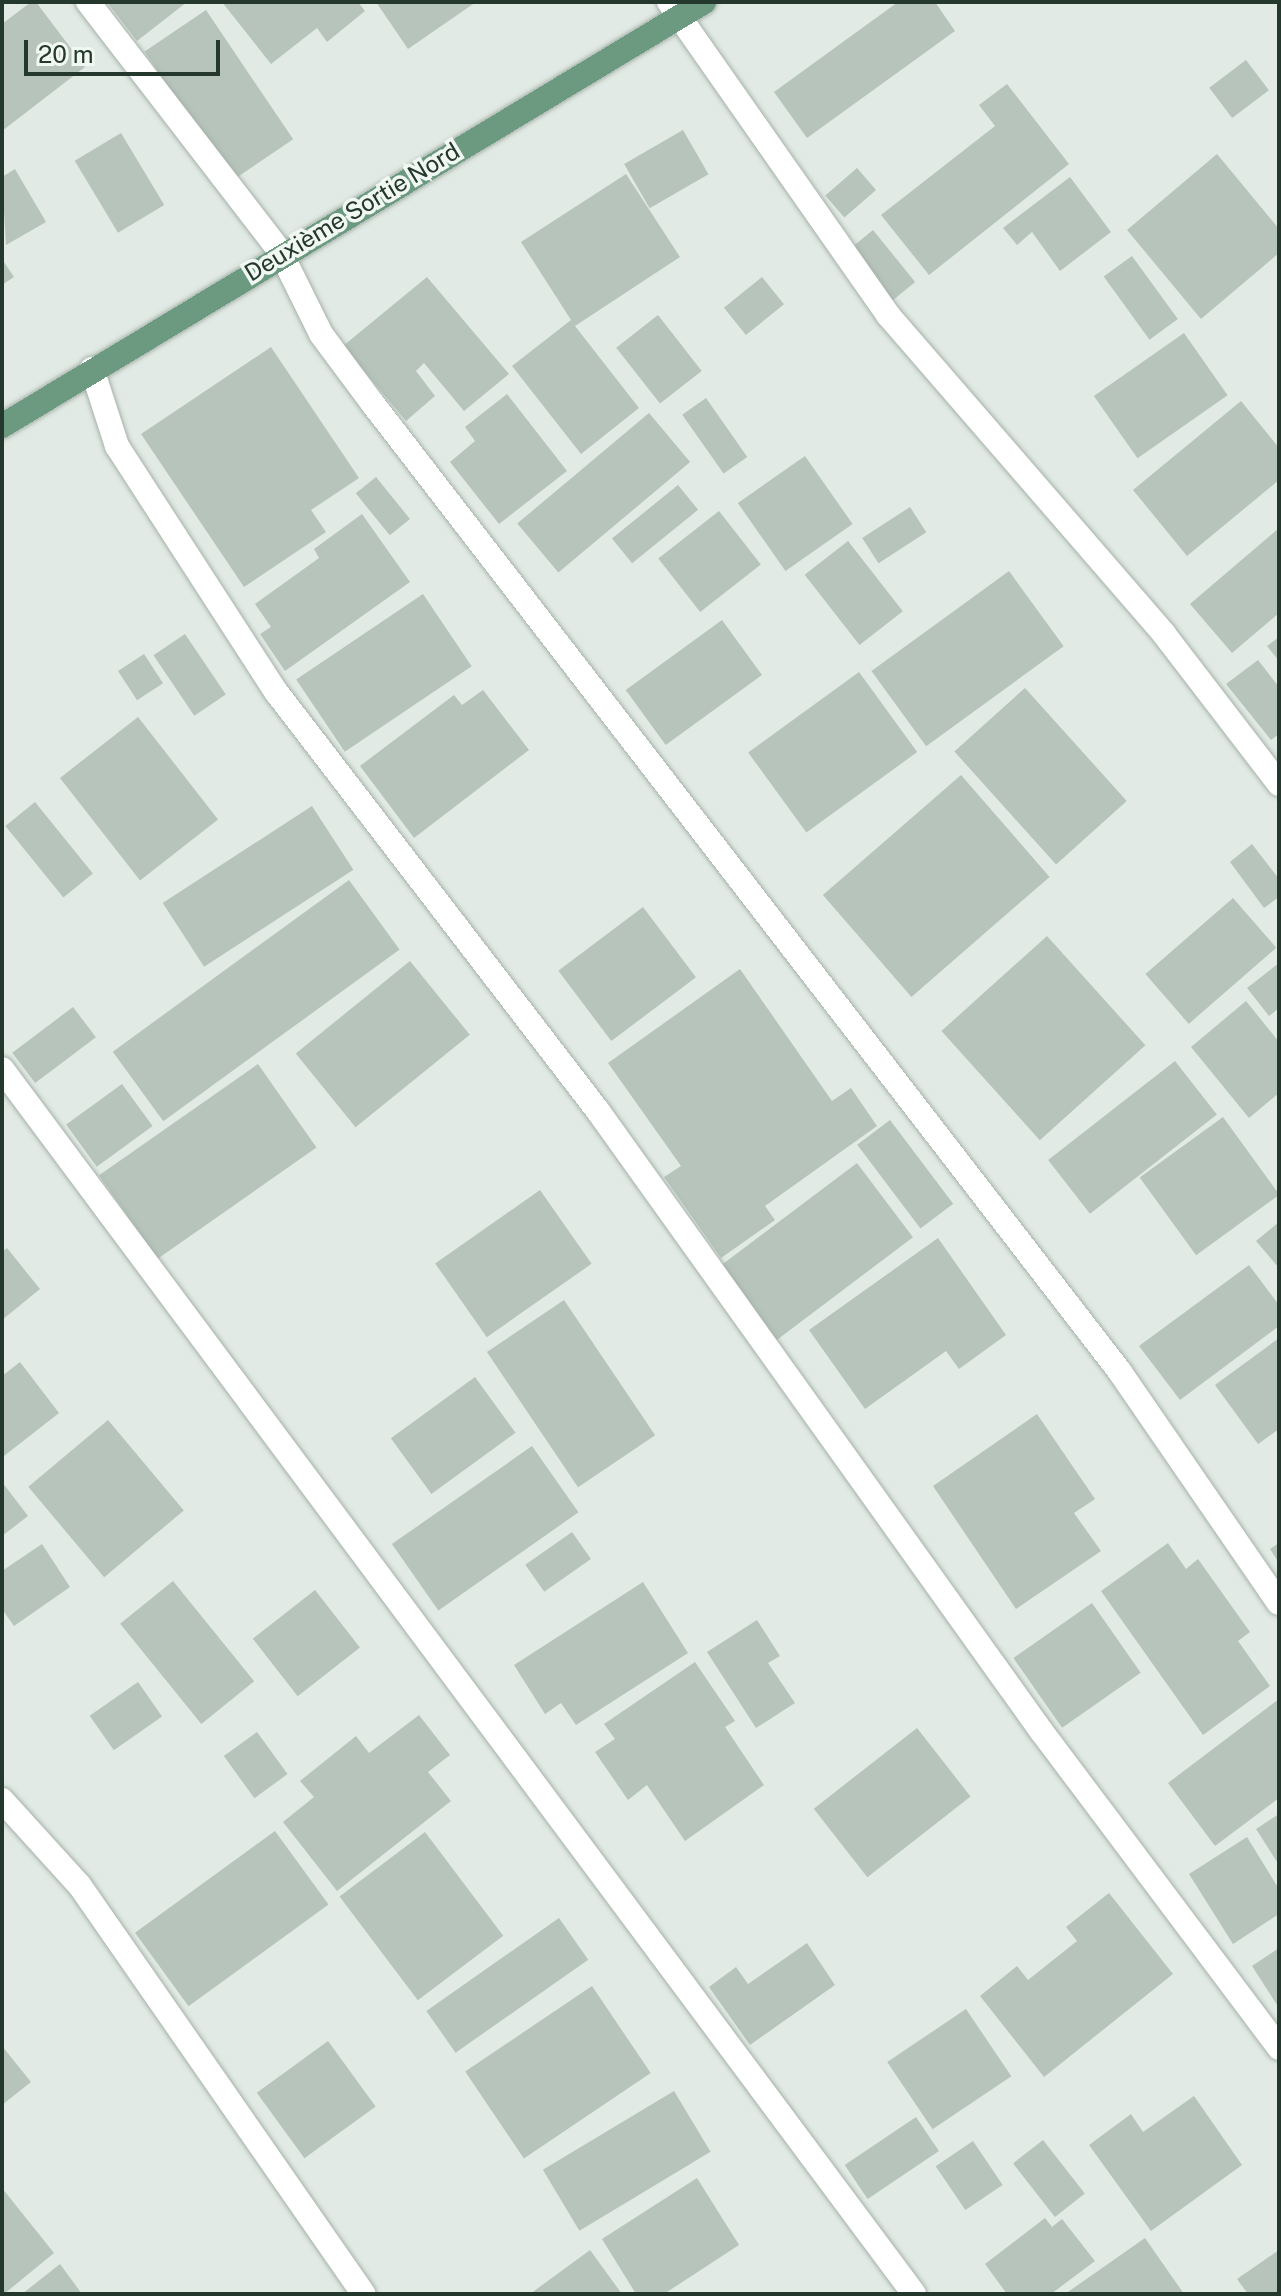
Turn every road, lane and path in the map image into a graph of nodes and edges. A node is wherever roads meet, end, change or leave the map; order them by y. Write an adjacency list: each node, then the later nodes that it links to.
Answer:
1 (88, 2): 4 (street)
2 (704, 2): 3 (main road, Deuxième Sortie Nord)
3 (674, 10): 4 (main road, Deuxième Sortie Nord); 7 (street)
4 (281, 253): 5 (main road, Deuxième Sortie Nord); 9 (street)
5 (92, 369): 6 (main road, Deuxième Sortie Nord); 11 (street)
6 (2, 426)
7 (1279, 784)
8 (2, 1069): 13 (street)
9 (1279, 1603)
10 (2, 1800): 12 (street)
11 (1279, 2048)
12 (364, 2294)
13 (914, 2294)

